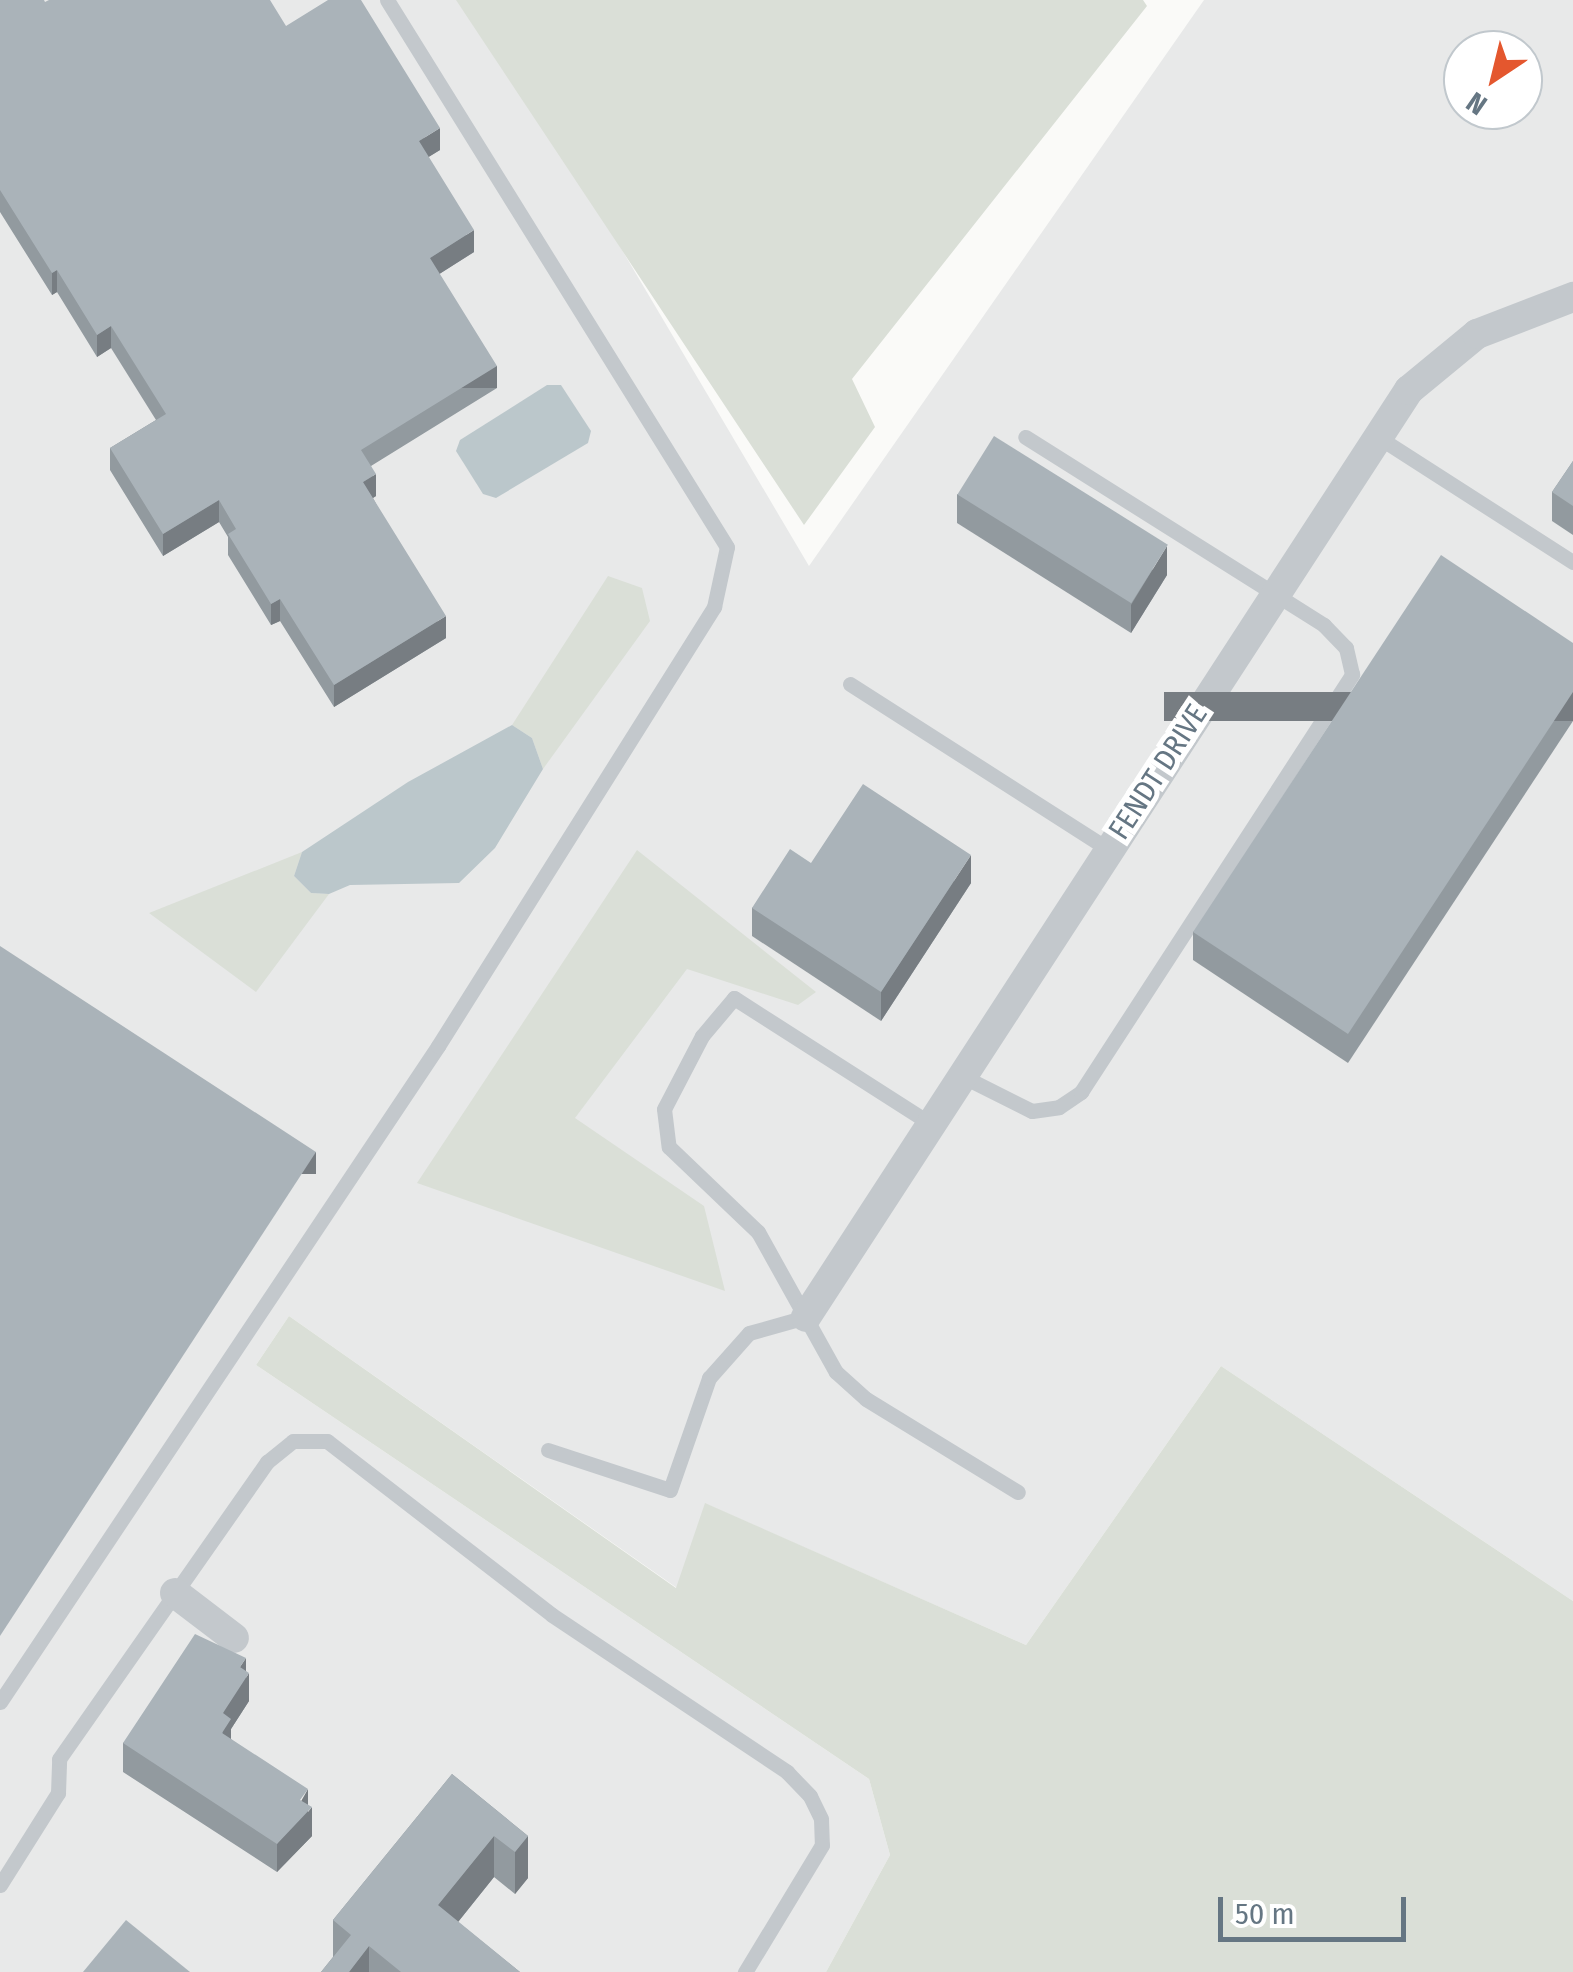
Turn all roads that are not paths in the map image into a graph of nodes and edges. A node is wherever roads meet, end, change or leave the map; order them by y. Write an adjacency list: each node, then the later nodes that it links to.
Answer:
1 (387, 0): 16 (lane)
2 (1573, 297): 3 (street, FENDT DRIVE)
3 (1375, 435): 5 (lane); 6 (street, FENDT DRIVE)
4 (1025, 437): 6 (lane)
5 (1573, 562)
6 (1274, 592): 8 (street, FENDT DRIVE); 9 (lane)
7 (850, 684): 8 (lane)
8 (1108, 850): 9 (street, FENDT DRIVE)
9 (962, 1076): 10 (street, FENDT DRIVE)
10 (931, 1124): 11 (street, FENDT DRIVE); 11 (lane)
11 (806, 1317): 12 (lane); 13 (lane)
12 (548, 1450)
13 (1018, 1492)
14 (175, 1593): 15 (street); 17 (lane); 18 (lane)
15 (234, 1638)
16 (0, 1702)
17 (0, 1885)
18 (745, 1972)

